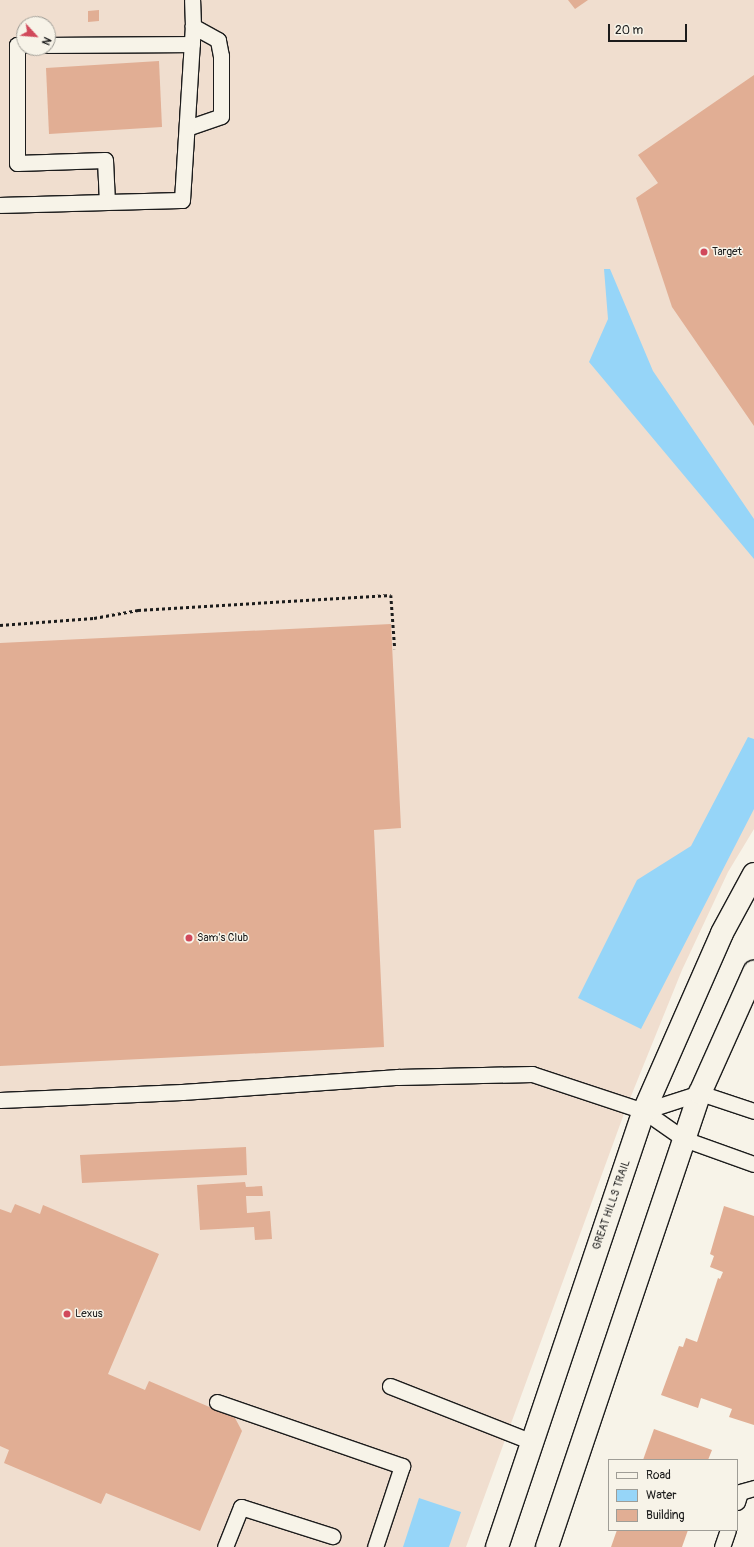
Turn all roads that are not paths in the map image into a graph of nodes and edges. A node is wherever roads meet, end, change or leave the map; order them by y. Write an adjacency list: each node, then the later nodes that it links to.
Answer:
1 (192, 0): 2 (lane)
2 (193, 26): 3 (lane); 6 (lane)
3 (192, 44): 4 (lane); 6 (lane)
4 (56, 45)
5 (18, 56): 7 (lane)
6 (187, 128): 7 (lane)
7 (107, 202): 8 (lane)
8 (0, 205)
9 (754, 874): 14 (street, GREAT HILLS TRAIL)
10 (754, 972): 11 (street)
11 (700, 1093): 13 (lane); 14 (lane); 15 (street)
12 (0, 1100): 14 (lane)
13 (754, 1110)
14 (644, 1111): 15 (lane); 19 (street, GREAT HILLS TRAIL)
15 (684, 1139): 16 (lane); 27 (street)
16 (754, 1164)
17 (390, 1386): 19 (lane)
18 (217, 1402): 25 (lane)
19 (532, 1442): 26 (street, GREAT HILLS TRAIL)
20 (754, 1488): 21 (lane)
21 (738, 1499)
22 (728, 1531): 28 (lane)
23 (332, 1536): 24 (lane)
24 (225, 1547)
25 (375, 1547)
26 (496, 1547)
27 (547, 1547)
28 (722, 1547)

